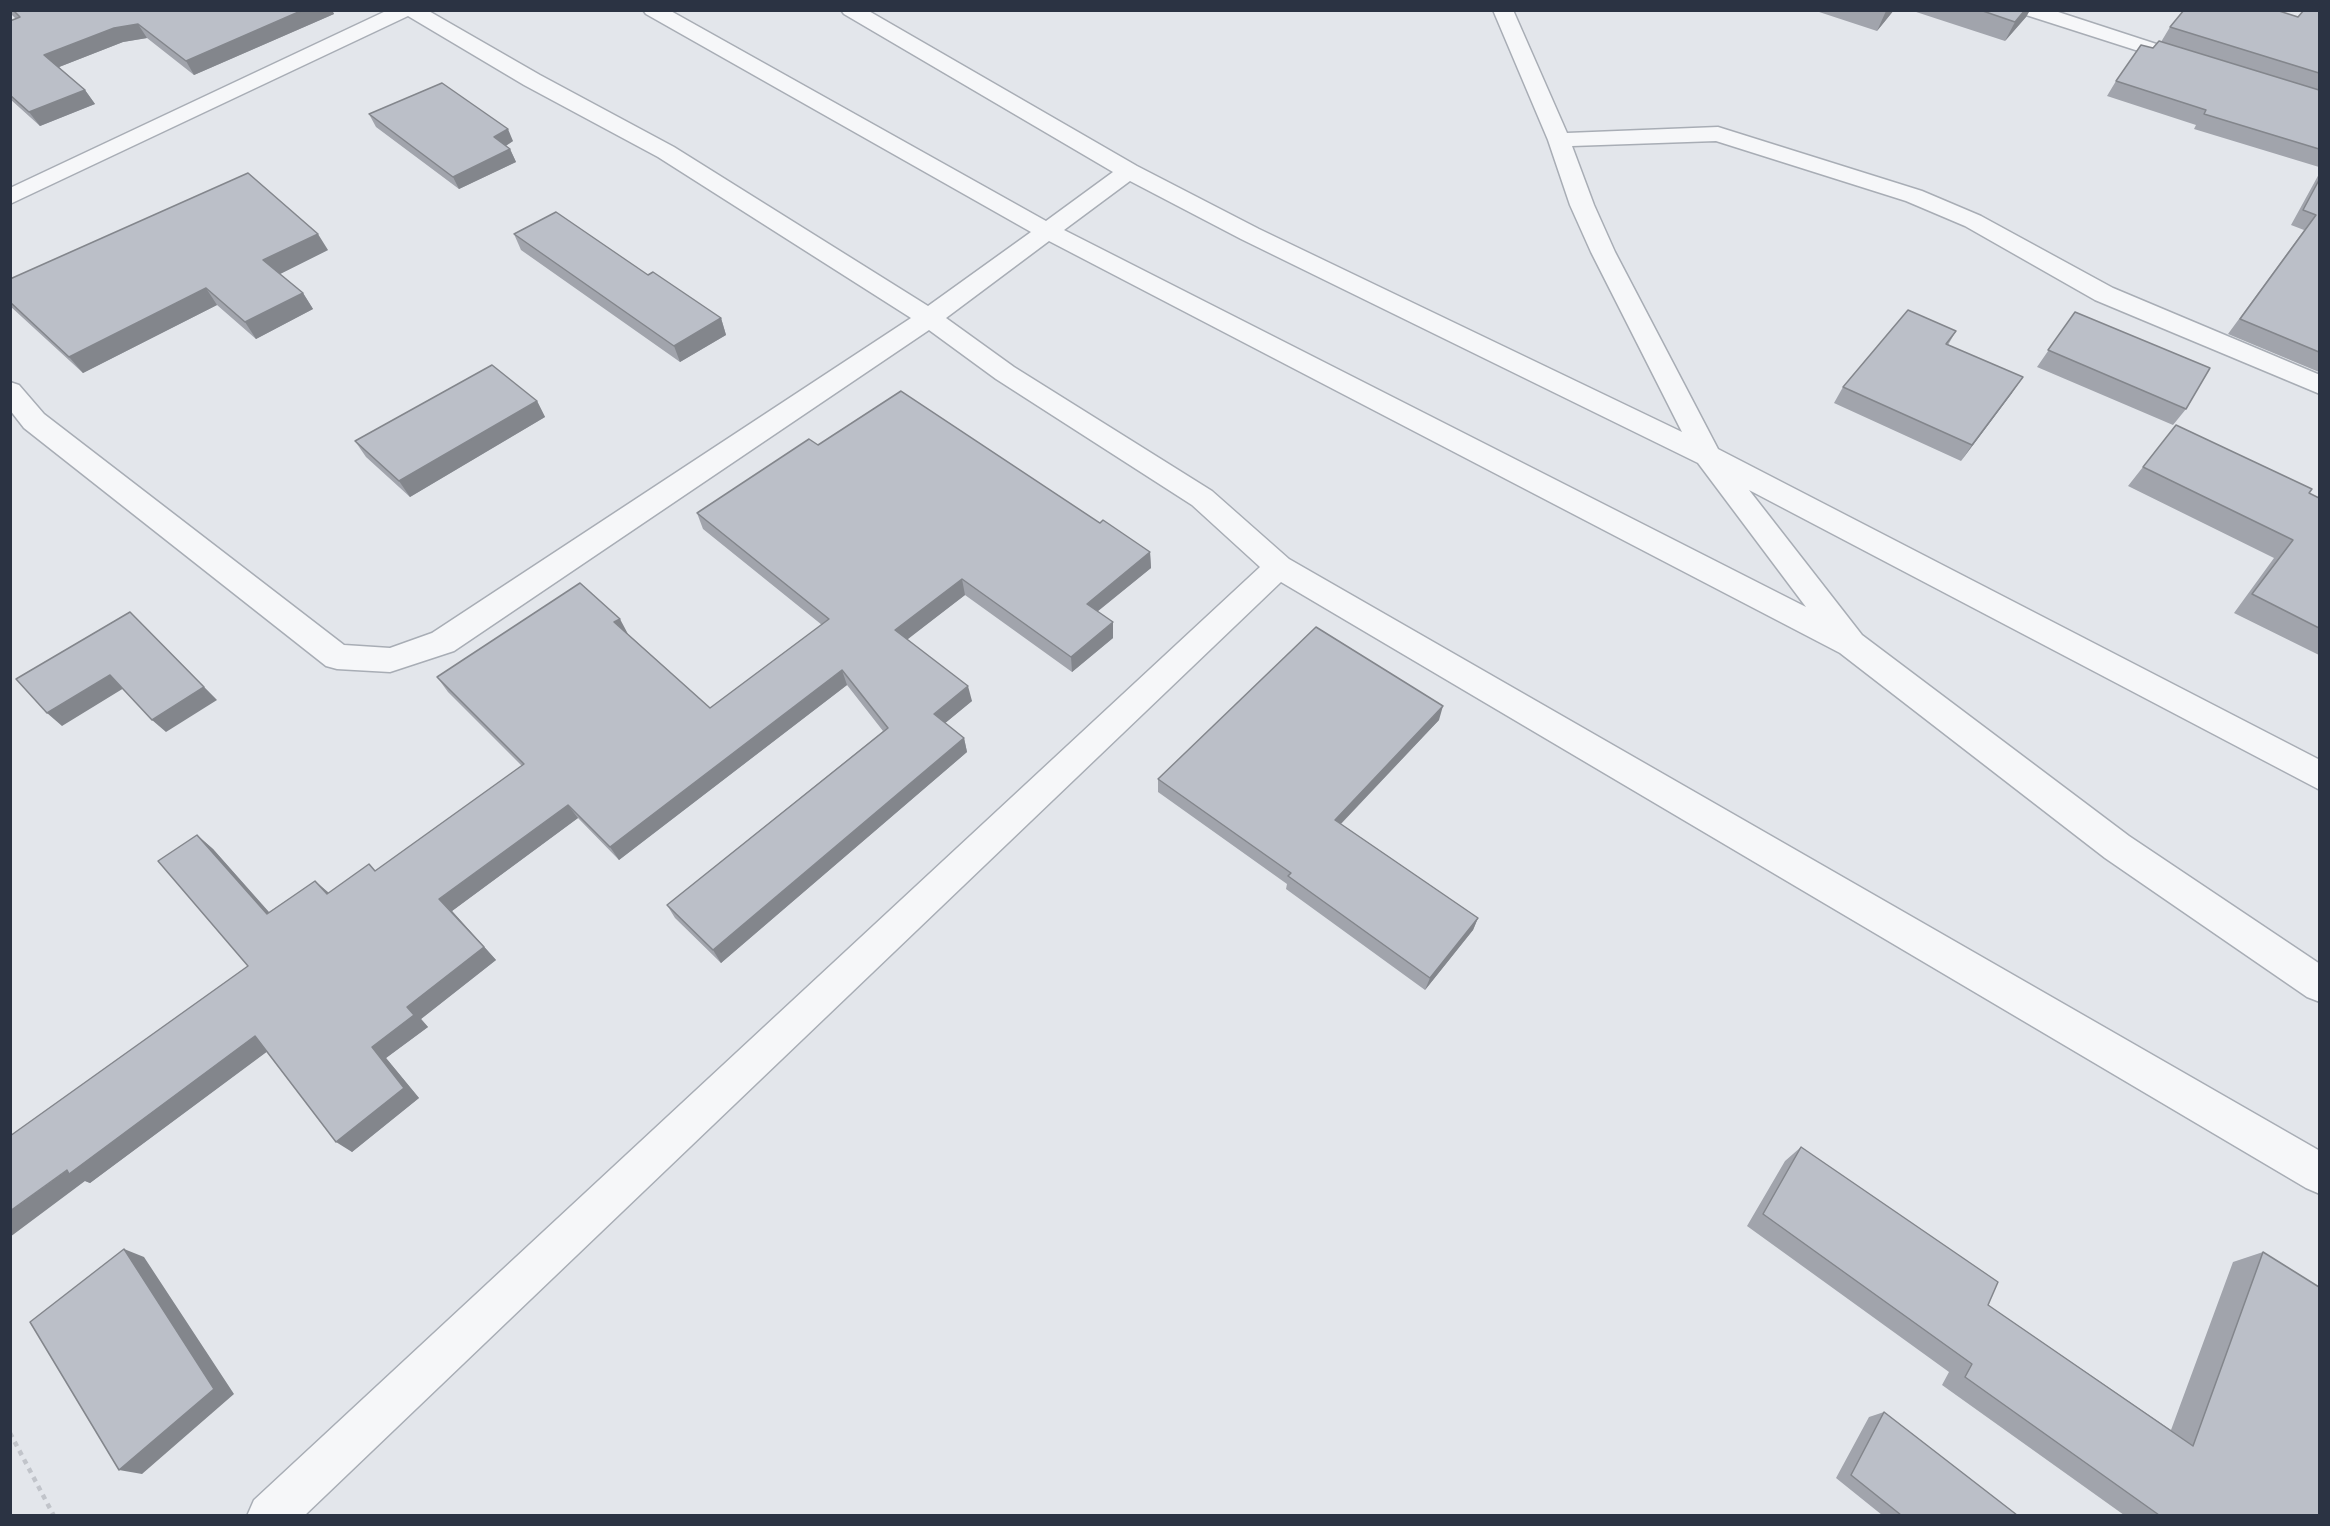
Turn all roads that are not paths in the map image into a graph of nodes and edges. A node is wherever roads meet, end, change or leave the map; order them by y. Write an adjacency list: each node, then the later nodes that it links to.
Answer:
1 (405, 10): 10 (street)
2 (411, 10): 12 (street)
3 (653, 10): 11 (street)
4 (851, 10): 9 (street)
5 (1503, 10): 8 (street)
6 (2030, 10): 7 (street)
7 (2198, 64)
8 (1559, 140): 13 (street); 15 (street)
9 (1129, 171): 11 (street); 15 (street)
10 (13, 193)
11 (1047, 231): 12 (street); 17 (street)
12 (929, 318): 14 (street); 16 (street)
13 (2319, 385)
14 (10, 391)
15 (1708, 456): 17 (street); 18 (street)
16 (1278, 567): 20 (street); 21 (street)
17 (1851, 644): 19 (street)
18 (2319, 776)
19 (2319, 985)
20 (2319, 1174)
21 (270, 1515)

